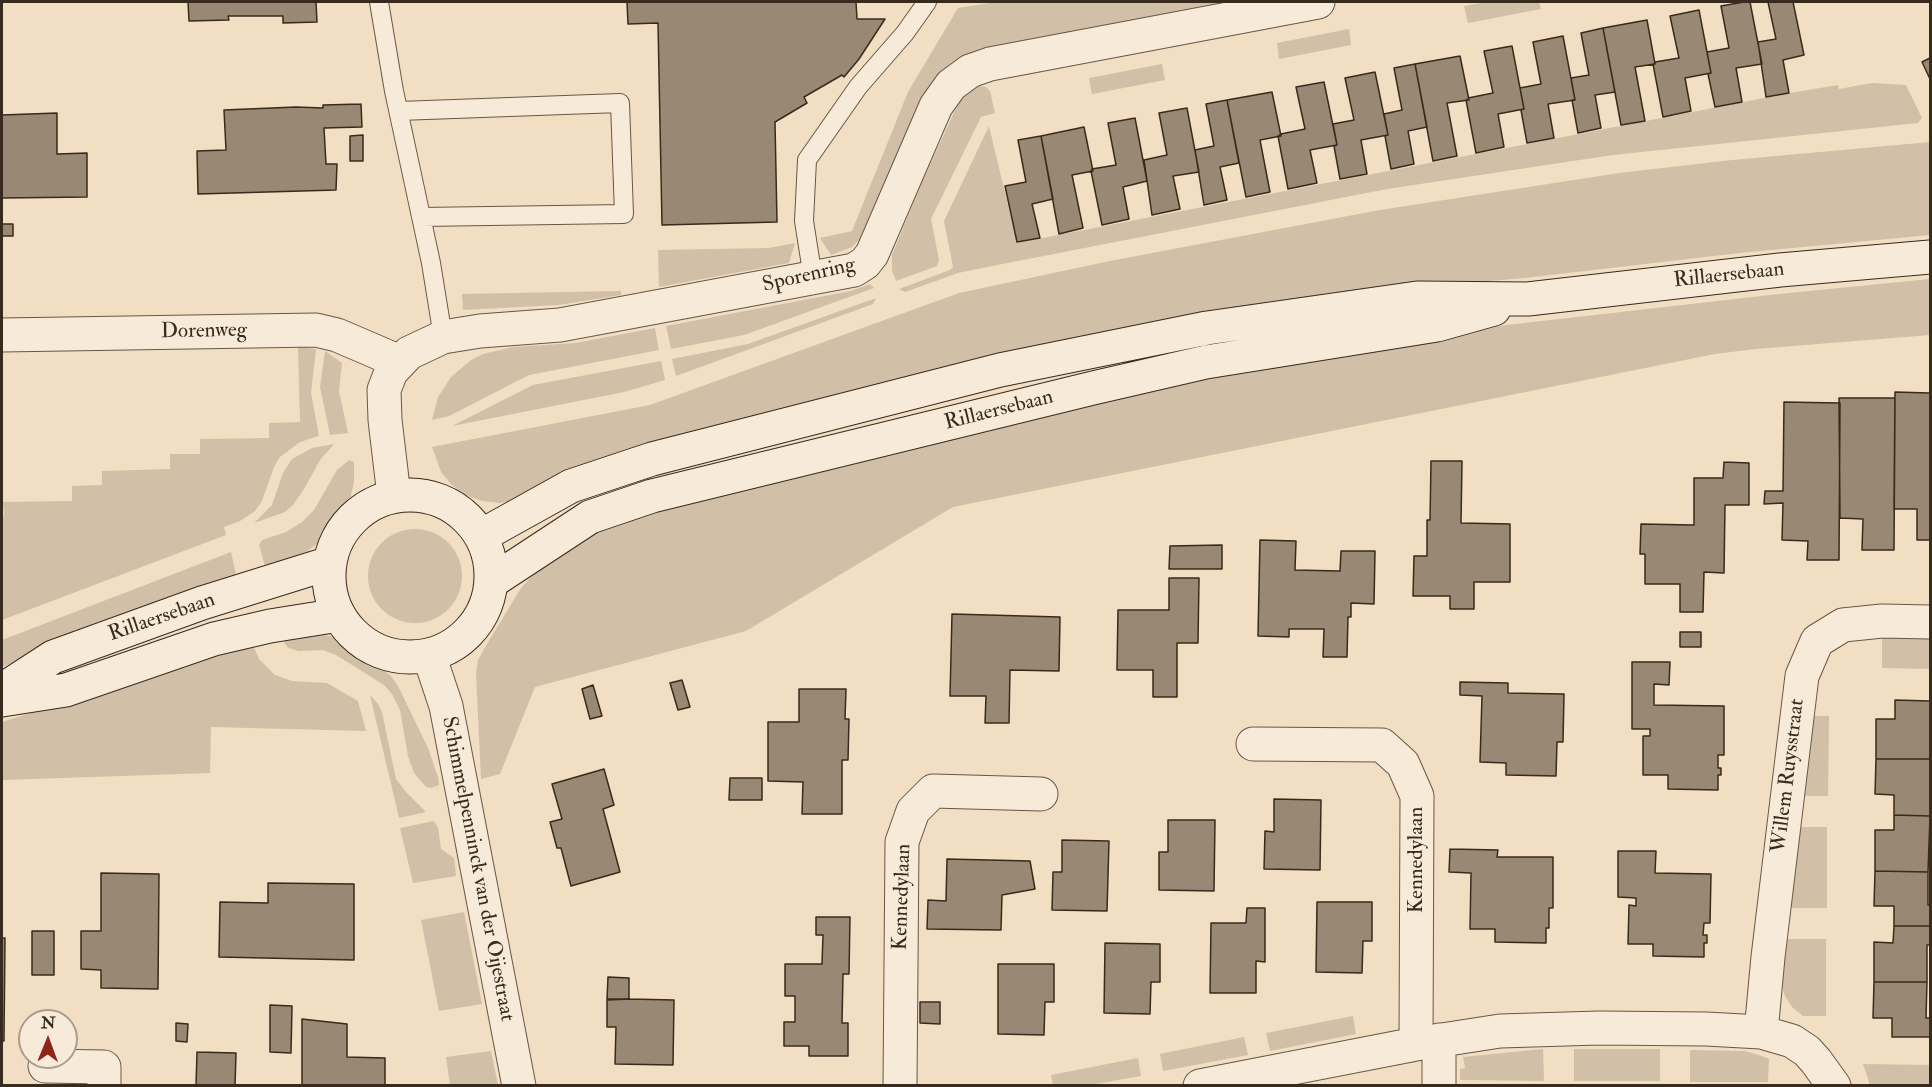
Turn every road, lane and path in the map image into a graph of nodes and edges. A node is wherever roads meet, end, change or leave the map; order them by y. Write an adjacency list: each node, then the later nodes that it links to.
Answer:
1 (379, 2): 4 (lane)
2 (927, 2): 7 (lane)
3 (1318, 2): 7 (street, Sporenring)
4 (399, 111): 5 (lane); 5 (lane)
5 (421, 217): 10 (lane)
6 (1930, 257): 8 (street, Rillaersebaan)
7 (813, 278): 10 (street, Sporenring)
8 (1528, 299): 13 (street, Rillaersebaan); 15 (street, Rillaersebaan)
9 (2, 335): 11 (street, Dorenweg)
10 (443, 337): 11 (street, Sporenring)
11 (400, 362): 12 (street, Sporenring)
12 (394, 496): 13 (street); 14 (street)
13 (481, 536): 15 (street)
14 (330, 563): 16 (street); 19 (street, Rillaersebaan)
15 (491, 582): 18 (street)
16 (339, 615): 18 (street); 20 (street, Rillaersebaan)
17 (1930, 622): 23 (street, Willem Ruysstraat)
18 (429, 655): 28 (street, Schimmelpenninck van der Oijestraat)
19 (2, 690)
20 (2, 700)
21 (1253, 744): 24 (street, Kennedylaan)
22 (1041, 794): 29 (street, Kennedylaan)
23 (1761, 1032): 24 (street); 32 (street)
24 (1427, 1042): 26 (street); 31 (street, Kennedylaan)
25 (78, 1067): 27 (street)
26 (1236, 1082): 30 (street)
27 (104, 1086)
28 (519, 1086)
29 (900, 1086)
30 (1200, 1086)
31 (1439, 1086)
32 (1833, 1086)

